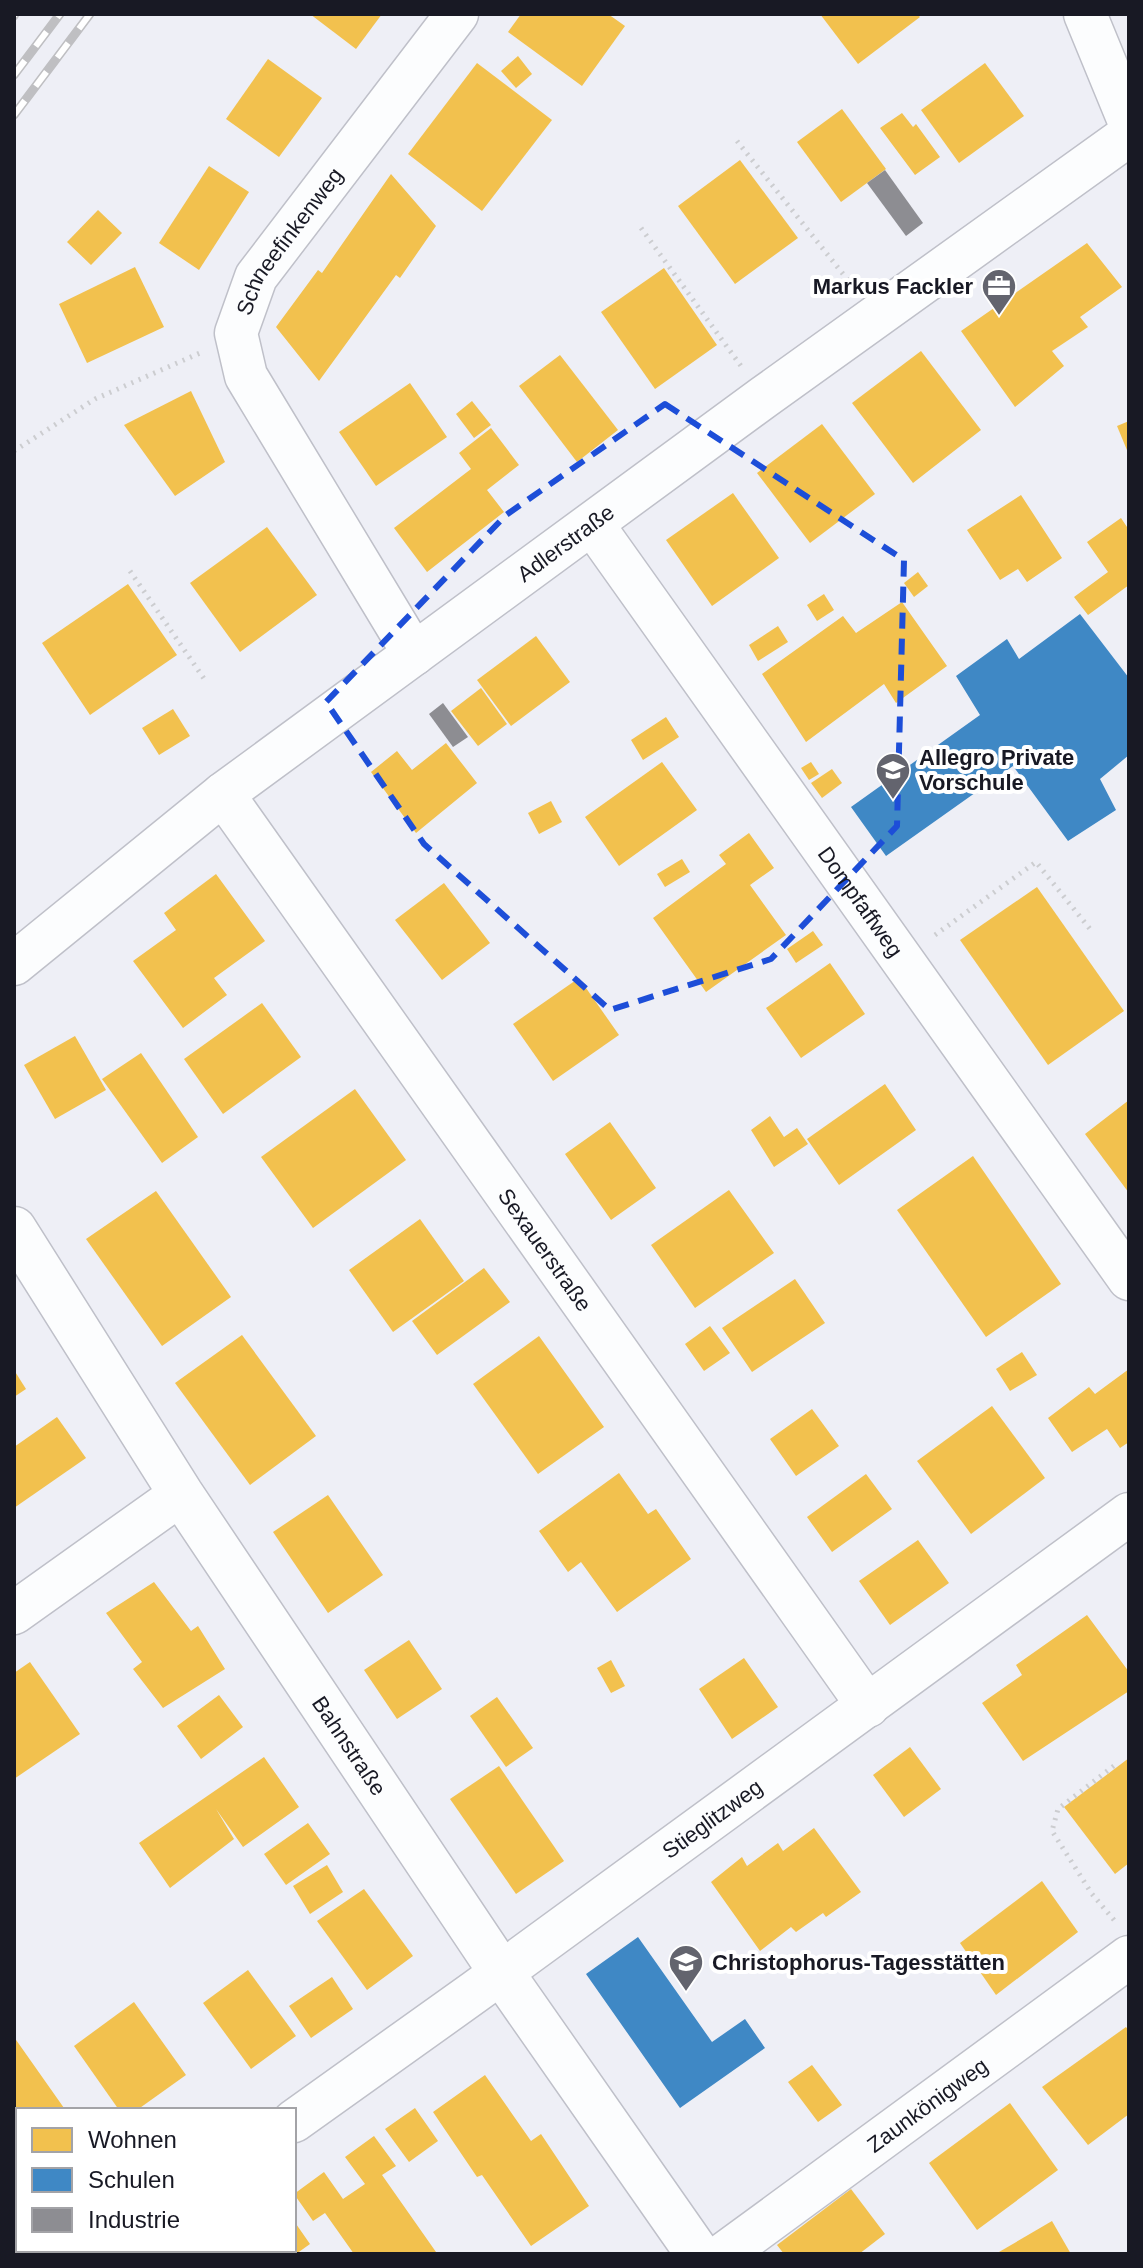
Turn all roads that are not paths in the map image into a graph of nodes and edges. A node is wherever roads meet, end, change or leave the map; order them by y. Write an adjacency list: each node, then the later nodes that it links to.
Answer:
1 (457, 14): 6 (street, Schneefinkenweg)
2 (1085, 14): 3 (street)
3 (1129, 121)
4 (1129, 135): 5 (street, Adlerstraße)
5 (593, 525): 6 (street, Adlerstraße); 10 (street, Dompfaffweg)
6 (414, 654): 7 (street, Adlerstraße)
7 (223, 794): 8 (street, Adlerstraße); 14 (street, Sexauerstraße)
8 (14, 964)
9 (14, 1229): 11 (street, Bahnstraße)
10 (1129, 1279)
11 (181, 1494): 13 (street); 16 (street, Bahnstraße)
12 (1129, 1514): 14 (street, Stieglitzweg)
13 (14, 1613)
14 (868, 1706): 16 (street, Stieglitzweg)
15 (1124, 1942): 19 (street, Zaunkönigweg)
16 (501, 1972): 17 (street, Stieglitzweg); 18 (street, Bahnstraße)
17 (296, 2120)
18 (698, 2254)
19 (724, 2254)

